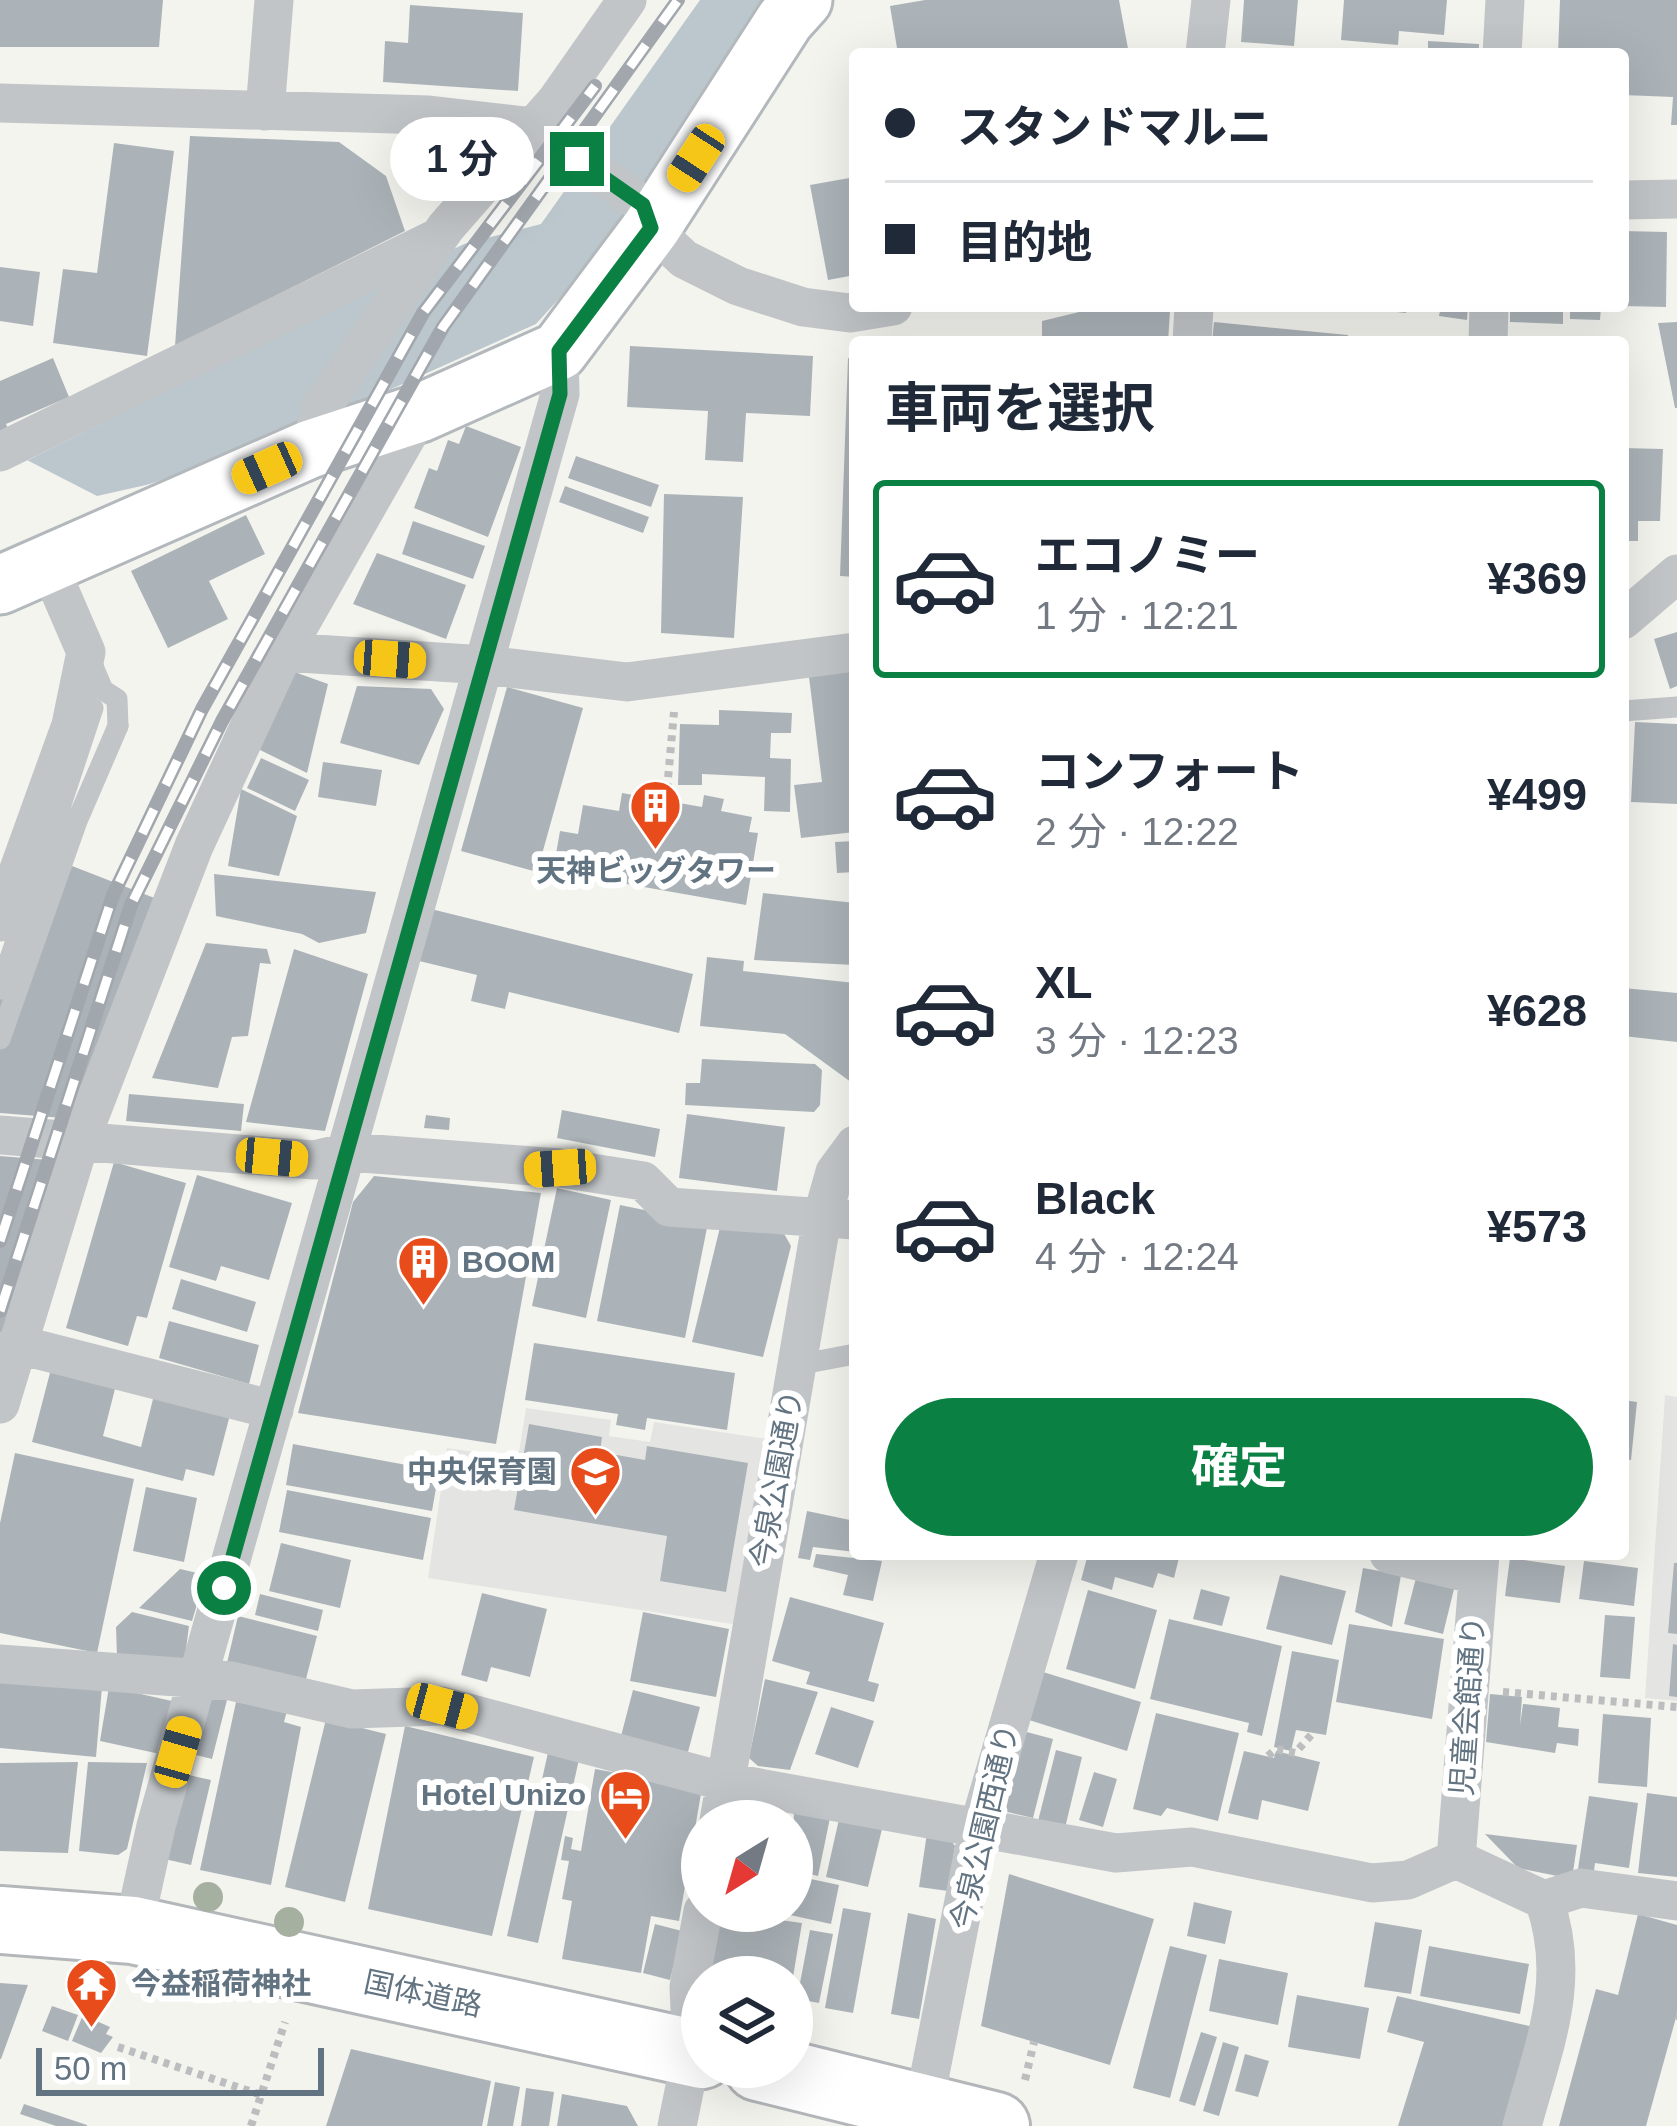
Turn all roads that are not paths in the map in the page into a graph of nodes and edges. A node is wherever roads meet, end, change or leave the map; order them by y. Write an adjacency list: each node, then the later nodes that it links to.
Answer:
1 (274, 0): 9 (street)
2 (627, 0): 10 (street)
3 (803, 0): 13 (street)
4 (1211, 0): 6 (street)
5 (1505, 0): 7 (street)
6 (1206, 48)
7 (1502, 48)
8 (0, 103): 9 (street)
9 (265, 111): 10 (street)
10 (534, 127): 13 (street); 14 (street)
11 (1677, 199): 12 (street)
12 (1629, 200)
13 (647, 216): 15 (street); 16 (street)
14 (443, 232): 18 (street); 19 (street)
15 (856, 312)
16 (559, 351): 17 (street); 26 (street)
17 (420, 413): 18 (street); 24 (street)
18 (312, 439): 21 (street)
19 (0, 452)
20 (1677, 574): 22 (street)
21 (15, 578): 23 (street)
22 (1629, 615)
23 (86, 652): 27 (lane); 30 (street)
24 (284, 652): 26 (street); 34 (street)
25 (849, 653): 26 (street)
26 (485, 665): 35 (street)
27 (98, 699): 31 (lane, bridge); 32 (lane, bridge)
28 (1677, 707): 29 (lane)
29 (1629, 711)
30 (0, 922)
31 (0, 989)
32 (0, 1040)
33 (0, 1136): 34 (street)
34 (80, 1141): 35 (street); 38 (street)
35 (348, 1152): 37 (street); 42 (street)
36 (849, 1153): 37 (street, 今泉公園通り)
37 (839, 1219): 40 (street, 今泉公園通り)
38 (16, 1344): 41 (street); 42 (street)
39 (849, 1355): 40 (lane)
40 (797, 1365): 48 (street, 今泉公園通り)
41 (0, 1404)
42 (274, 1410): 47 (street)
43 (1057, 1560): 50 (street, 今泉公園西通り)
44 (1443, 1560): 45 (street)
45 (1479, 1564): 51 (street, 児童会館通り)
46 (0, 1664): 47 (street)
47 (199, 1678): 48 (street); 55 (street)
48 (726, 1782): 49 (street, 今泉公園通り); 50 (street)
49 (723, 1800)
50 (978, 1830): 51 (street); 60 (street, 今泉公園西通り)
51 (1456, 1859): 52 (street)
52 (1544, 1900): 53 (street); 62 (street)
53 (1677, 1901)
54 (0, 1920): 55 (highway, 国体道路)
55 (133, 1930): 56 (highway, 国体道路)
56 (681, 2050)
57 (813, 2079): 60 (highway)
58 (688, 2088): 61 (street)
59 (1010, 2103): 60 (highway)
60 (925, 2104)
61 (677, 2126)
62 (1522, 2126)

